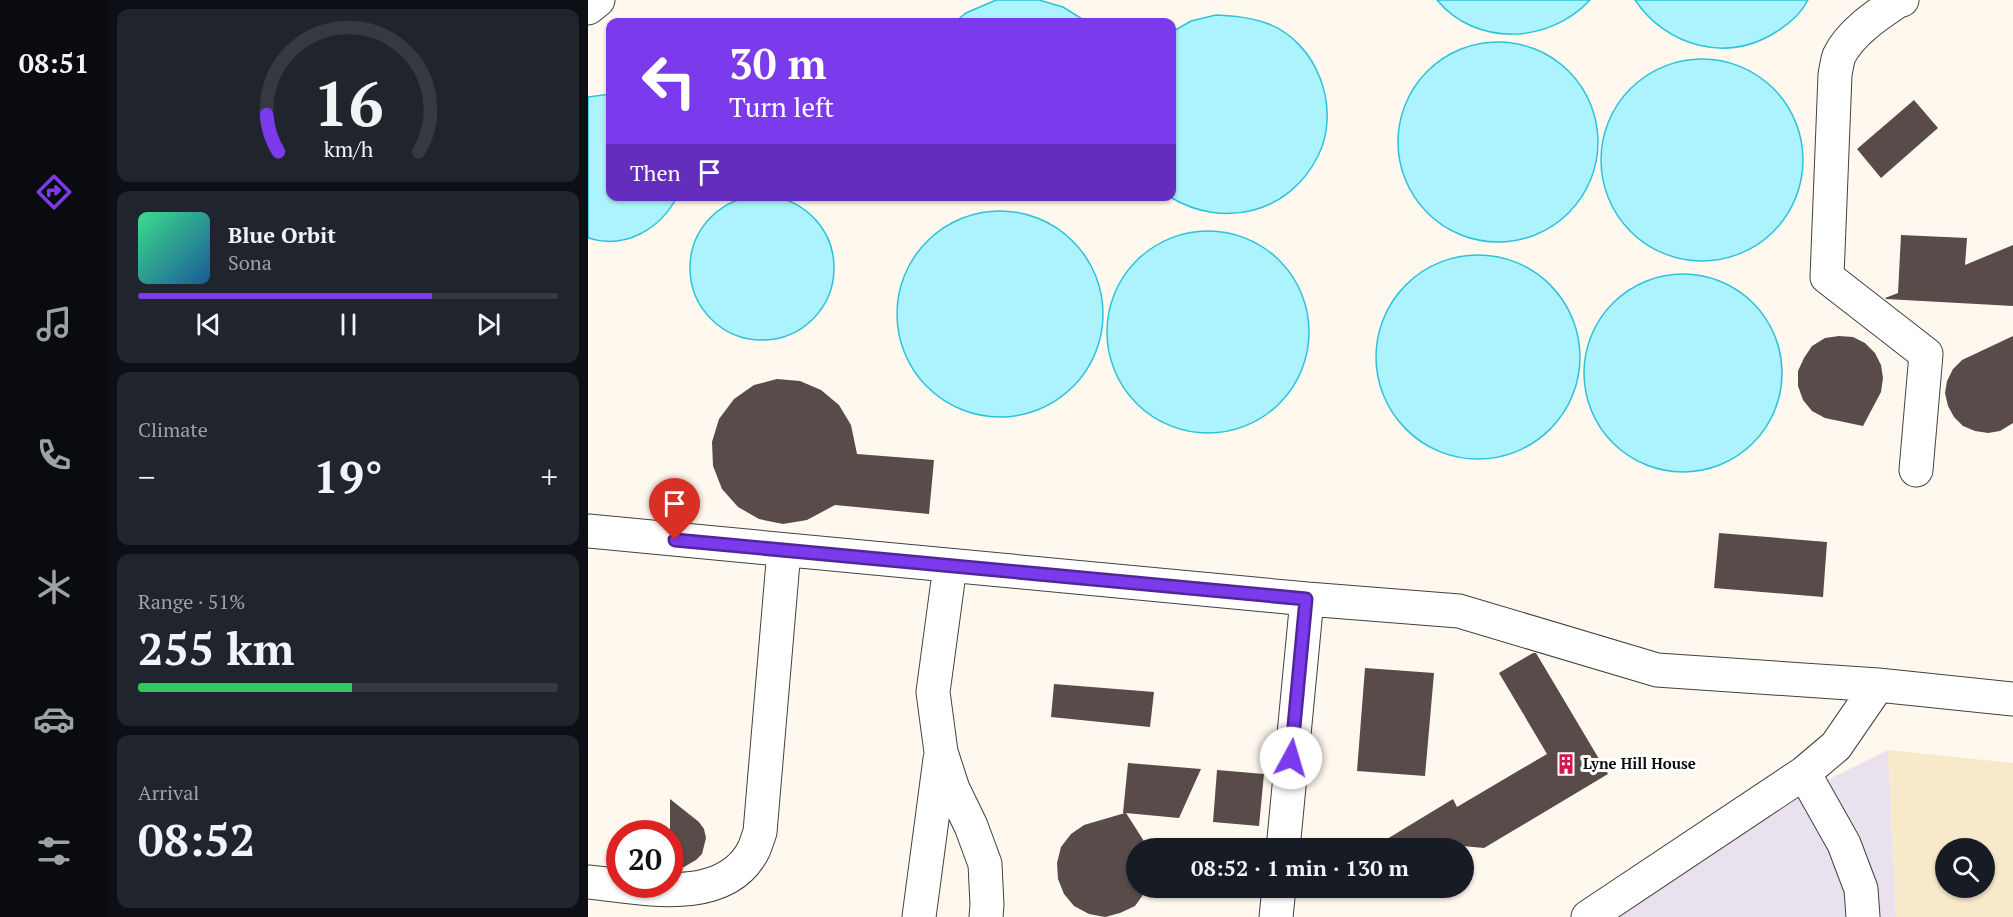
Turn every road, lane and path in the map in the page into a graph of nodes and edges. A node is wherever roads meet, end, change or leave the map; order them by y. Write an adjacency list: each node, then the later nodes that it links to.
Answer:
1 (598, 0): 3 (lane)
2 (1902, 0): 4 (lane)
3 (588, 8)
4 (1916, 470)
5 (588, 531): 6 (lane)
6 (784, 550): 7 (lane); 14 (lane)
7 (950, 566): 8 (lane); 11 (lane)
8 (1306, 599): 9 (lane); 13 (lane)
9 (1878, 685): 10 (lane); 12 (lane)
10 (2013, 699)
11 (940, 752): 16 (lane); 17 (lane)
12 (1804, 772): 19 (lane); 20 (lane)
13 (1283, 838)
14 (588, 882)
15 (1278, 898): 18 (lane)
16 (919, 917)
17 (986, 917)
18 (1276, 917)
19 (1588, 917)
20 (1863, 917)

